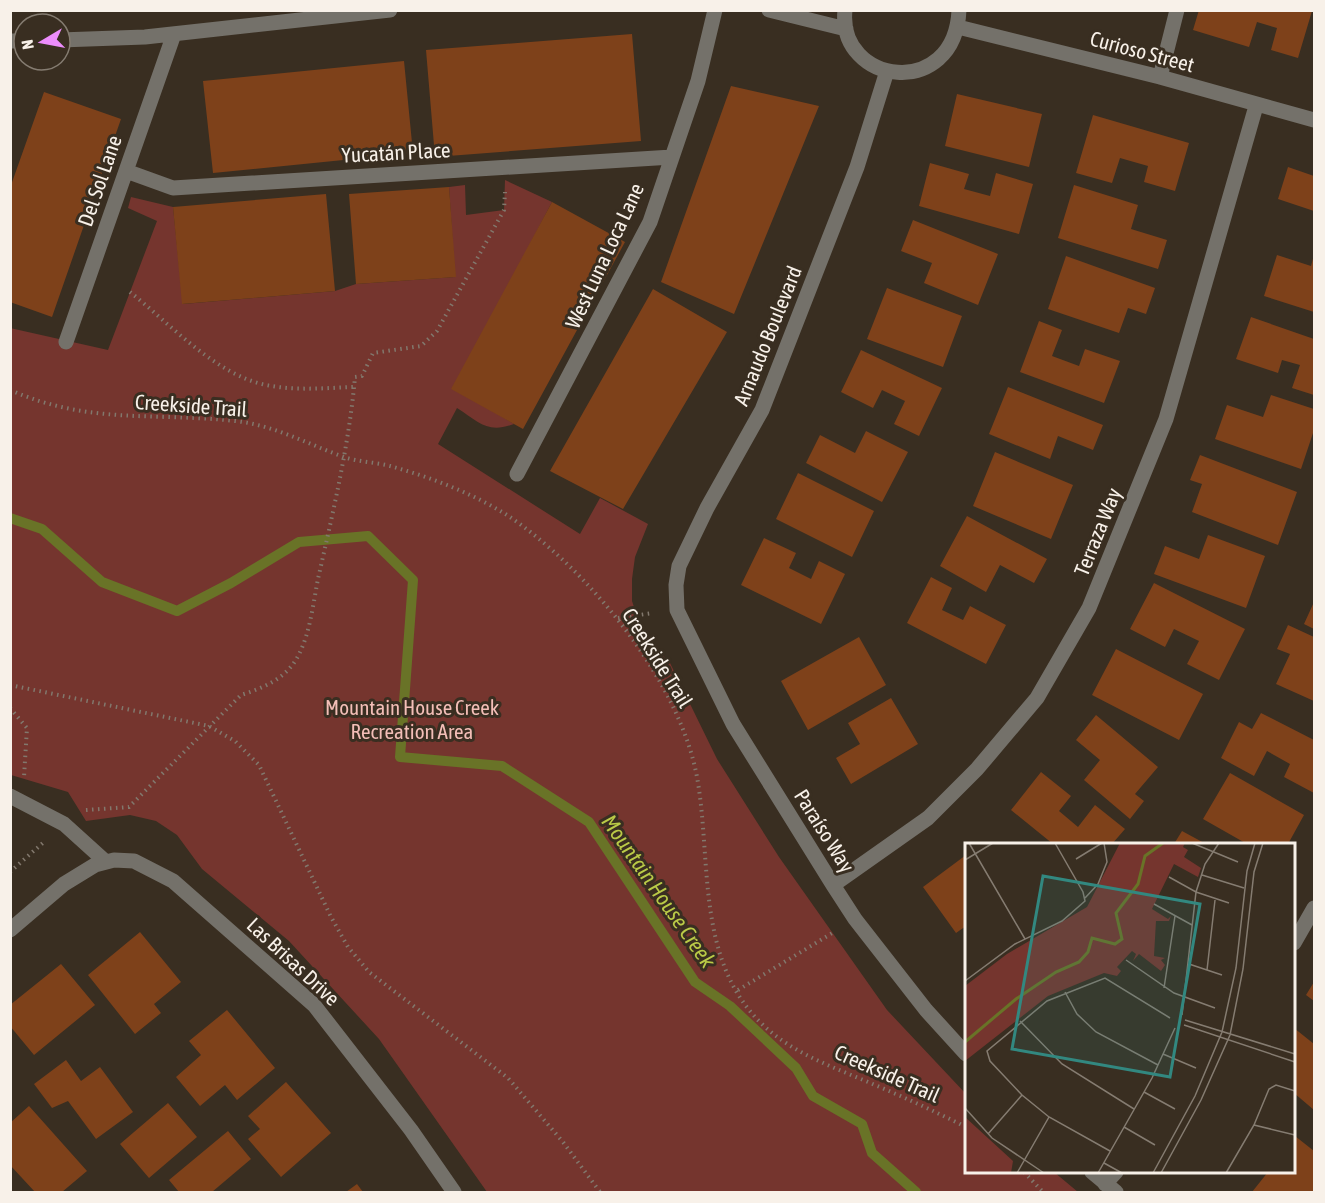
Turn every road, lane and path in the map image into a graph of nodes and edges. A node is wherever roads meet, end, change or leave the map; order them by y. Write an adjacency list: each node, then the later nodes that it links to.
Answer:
1 (390, 10): 9 (street)
2 (715, 10): 15 (street, West Luna Loca Lane)
3 (769, 10): 8 (street)
4 (845, 10): 8 (street)
5 (959, 10): 7 (street)
6 (1176, 10): 12 (street)
7 (958, 27): 11 (street); 12 (street, Curioso Street)
8 (846, 29): 11 (street)
9 (174, 34): 10 (street); 16 (street, Del Sol Lane)
10 (72, 39)
11 (887, 71): 24 (street, Arnaudo Boulevard)
12 (1160, 77): 13 (street, Curioso Street)
13 (1256, 106): 14 (street, Curioso Street); 33 (street, Terraza Way)
14 (1314, 120)
15 (672, 157): 16 (street, Yucatán Place); 23 (street, West Luna Loca Lane)
16 (126, 171): 19 (street, Del Sol Lane)
17 (504, 210): 20 (path)
18 (130, 292): 20 (path)
19 (66, 342)
20 (354, 387): 22 (path)
21 (10, 390): 22 (path, Creekside Trail)
22 (345, 457): 25 (path, Creekside Trail); 28 (path)
23 (517, 474)
24 (677, 610): 25 (path); 33 (street, Paraíso Way)
25 (618, 618): 38 (path, Creekside Trail)
26 (10, 685): 28 (path)
27 (10, 708): 29 (path)
28 (209, 726): 30 (path); 46 (path)
29 (16, 799): 30 (street)
30 (64, 824): 31 (street); 32 (path)
31 (110, 861): 36 (street); 45 (street, Las Brisas Drive)
32 (10, 872)
33 (833, 885): 35 (street, Paraíso Way)
34 (1314, 908): 37 (street)
35 (855, 919): 38 (path); 39 (street, Paraíso Way)
36 (10, 930)
37 (1295, 940)
38 (738, 990): 40 (path, Creekside Trail)
39 (965, 1053)
40 (965, 1126)
41 (1025, 1173): 47 (path)
42 (1093, 1173): 44 (street)
43 (1116, 1173): 44 (street)
44 (1111, 1188)
45 (454, 1192)
46 (600, 1192)
47 (1043, 1192)

